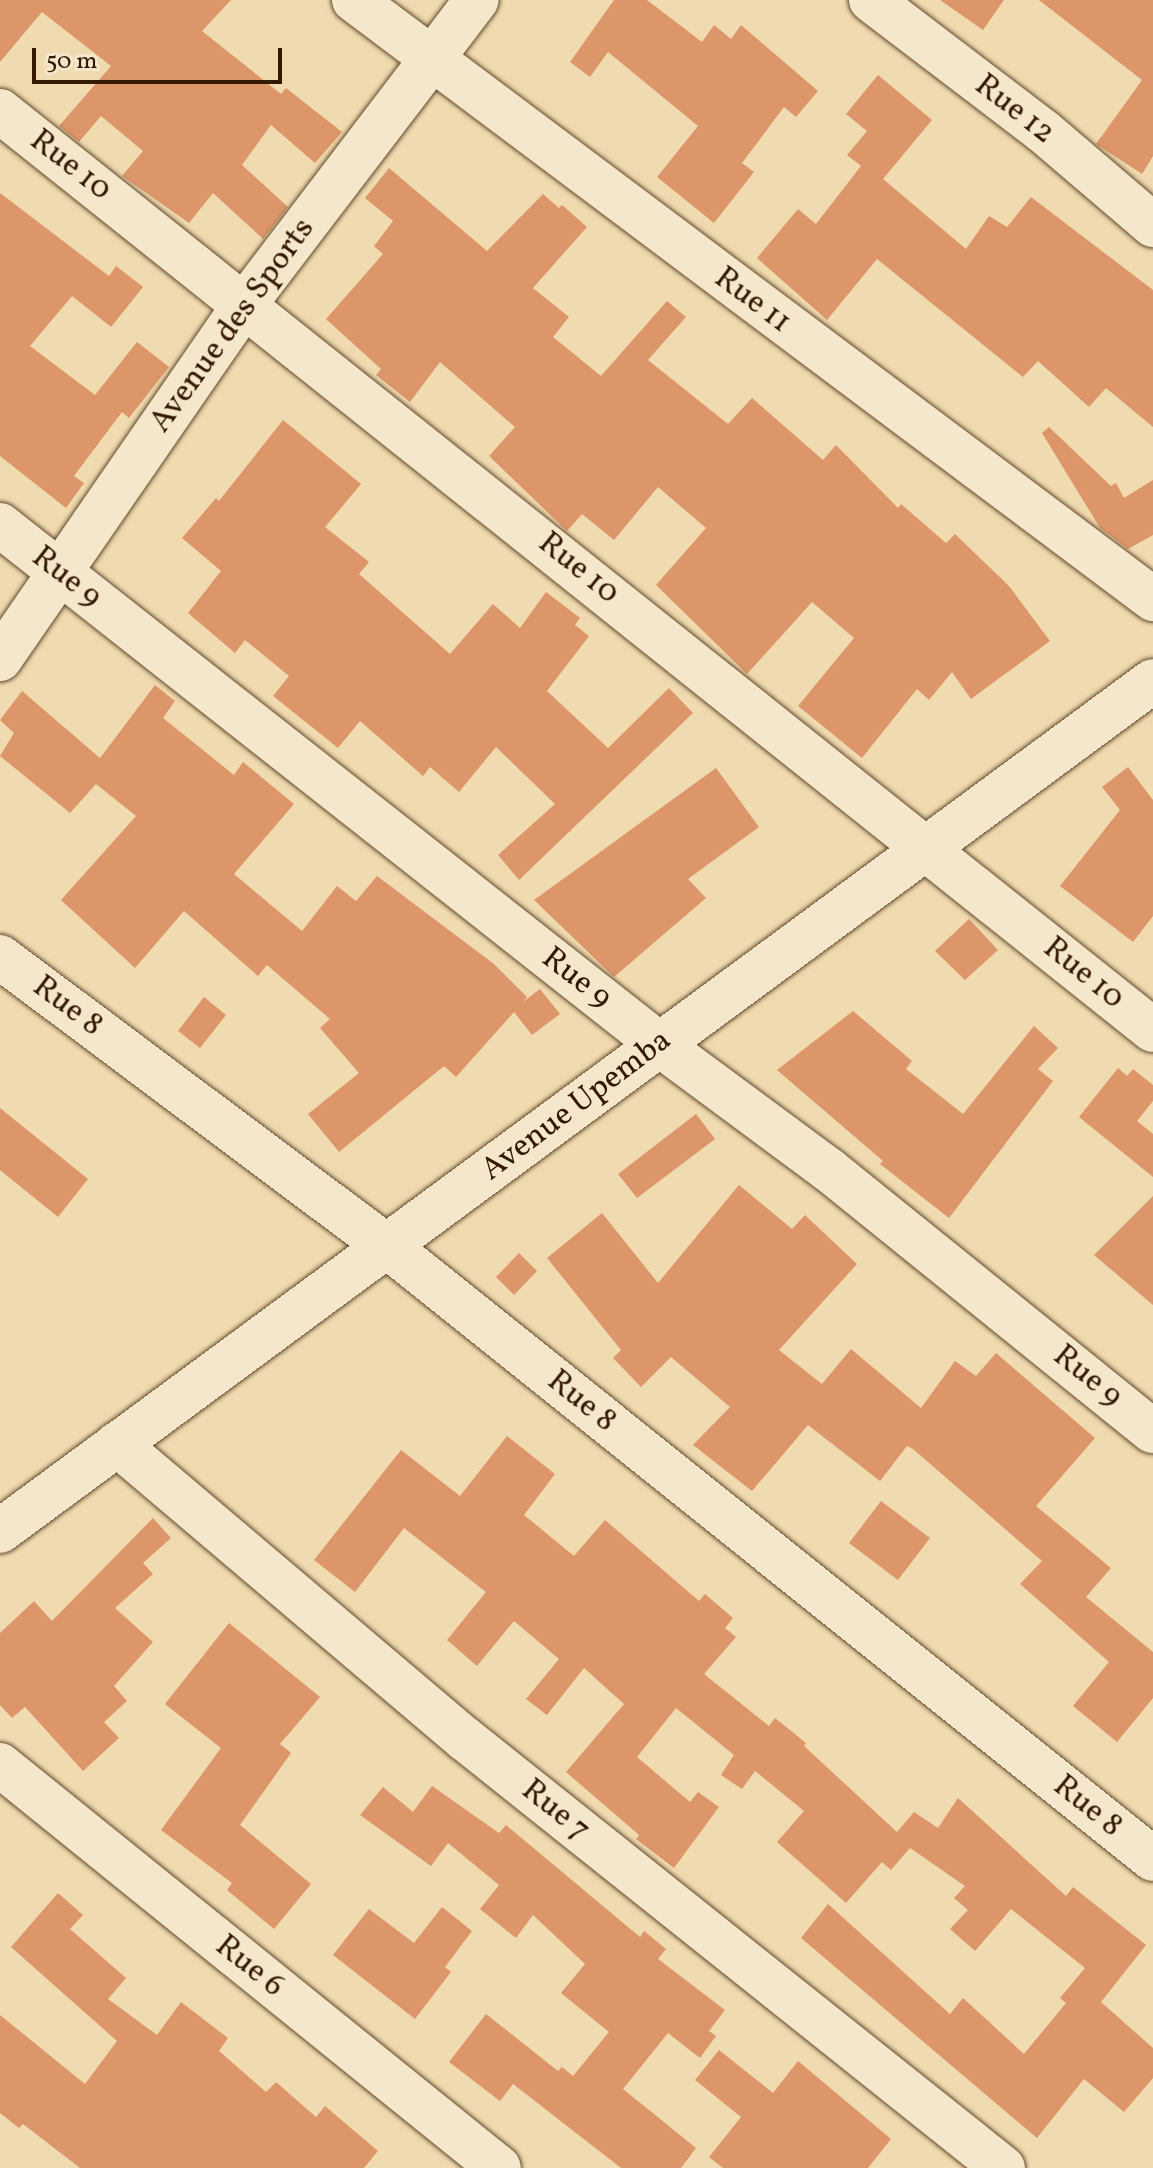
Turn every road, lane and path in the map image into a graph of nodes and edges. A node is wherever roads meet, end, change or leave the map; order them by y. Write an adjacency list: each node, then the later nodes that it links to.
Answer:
1 (354, 0): 4 (street, Rue 11)
2 (477, 0): 4 (street, Avenue des Sports)
3 (871, 0): 6 (street, Rue 12)
4 (430, 62): 7 (street, Avenue des Sports); 10 (street, Rue 11)
5 (0, 111): 7 (street, Rue 10)
6 (1153, 225)
7 (245, 304): 9 (street, Avenue des Sports); 13 (street, Rue 10)
8 (0, 525): 9 (street, Rue 9)
9 (57, 572): 11 (street, Avenue des Sports); 16 (street, Rue 9)
10 (1153, 599)
11 (0, 659)
12 (1153, 681): 13 (street, Avenue Upemba)
13 (924, 846): 15 (street, Rue 10); 16 (street, Avenue Upemba)
14 (0, 957): 17 (street, Rue 8)
15 (1153, 1030)
16 (660, 1045): 17 (street, Avenue Upemba); 18 (street, Rue 9)
17 (387, 1246): 19 (street, Avenue Upemba); 22 (street, Rue 8)
18 (1153, 1431)
19 (117, 1444): 20 (street, Avenue Upemba); 24 (street, Rue 7)
20 (0, 1531)
21 (0, 1765): 23 (street, Rue 6)
22 (1153, 1859)
23 (499, 2168)
24 (1003, 2168)

